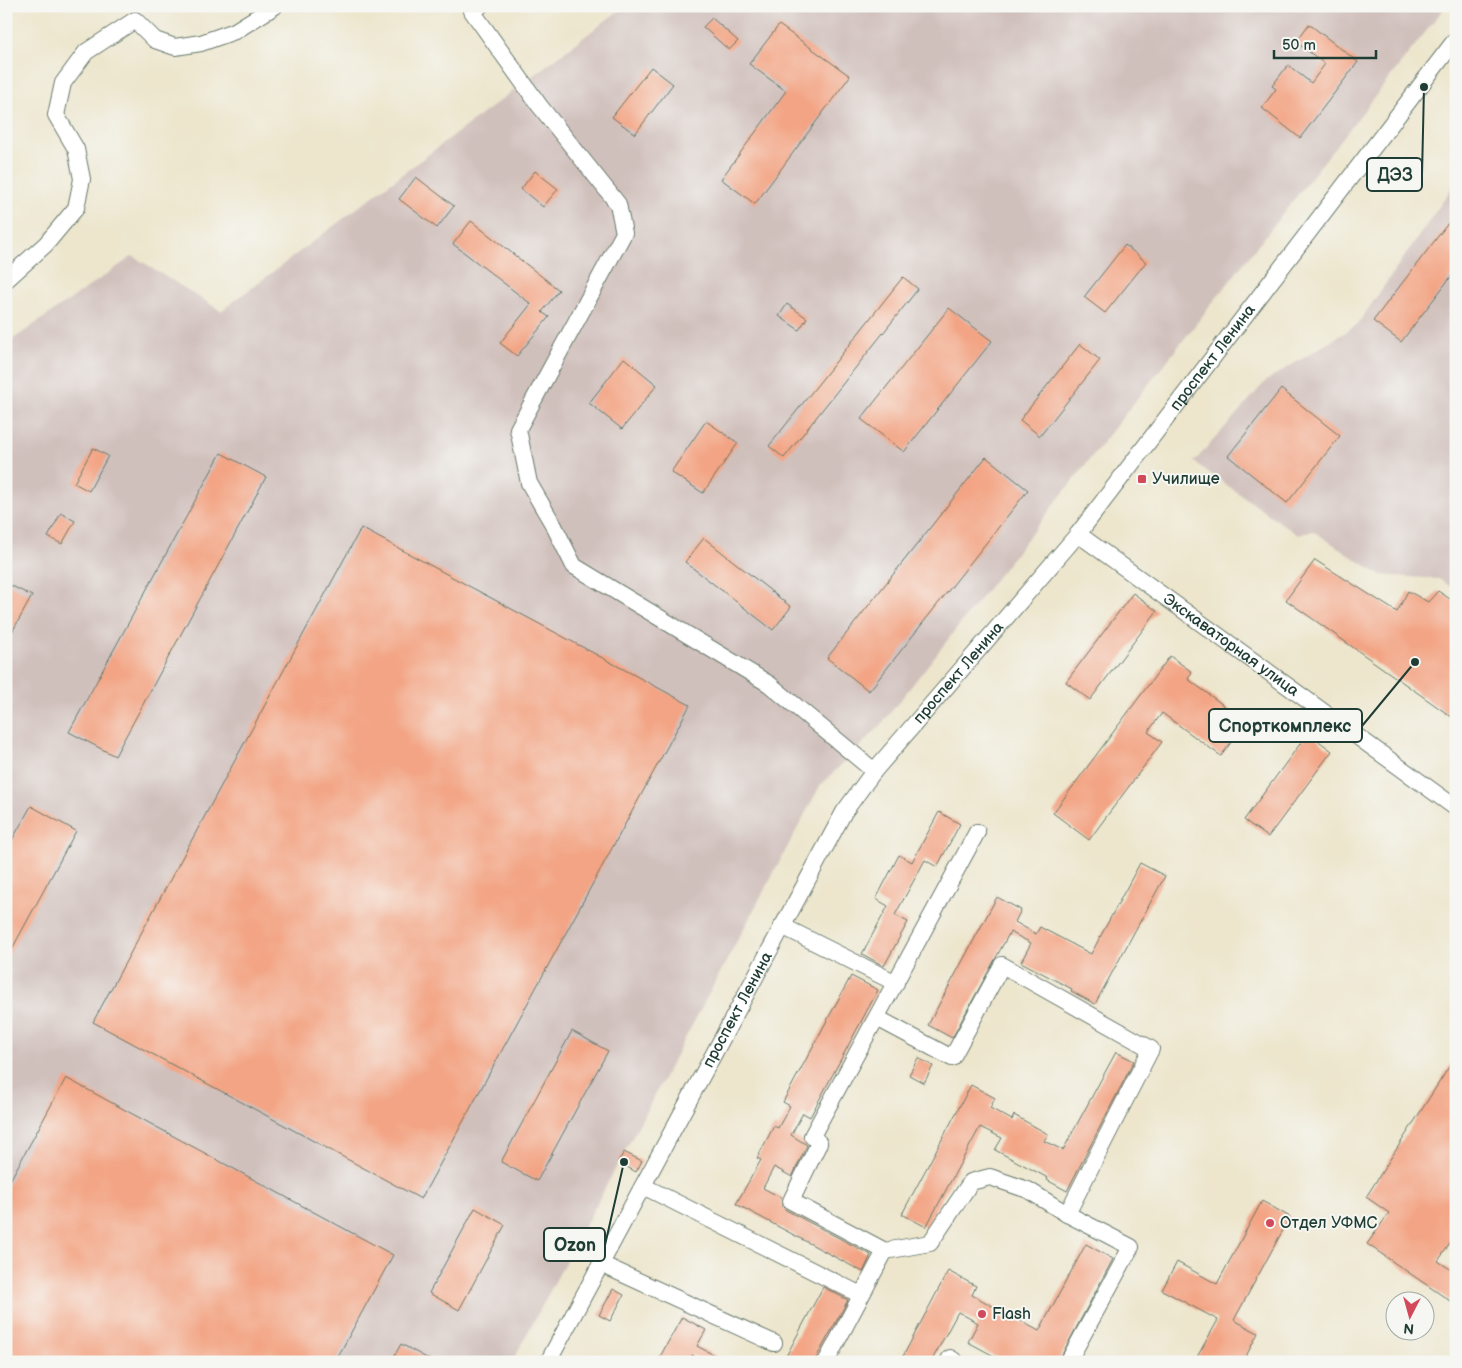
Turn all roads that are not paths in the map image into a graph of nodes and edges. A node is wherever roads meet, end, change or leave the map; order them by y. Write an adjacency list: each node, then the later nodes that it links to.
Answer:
1 (275, 6): 4 (street)
2 (473, 8): 6 (street)
3 (1456, 39): 5 (street, проспект Ленина)
4 (6, 280)
5 (1078, 534): 6 (street, проспект Ленина); 7 (street, Экскаваторная улица)
6 (874, 771): 9 (street, проспект Ленина)
7 (1456, 808)
8 (977, 832): 10 (street)
9 (782, 926): 10 (street); 12 (street, проспект Ленина)
10 (896, 983): 11 (street)
11 (877, 1018): 13 (street); 14 (street)
12 (643, 1186): 15 (street, проспект Ленина); 16 (street)
13 (1067, 1214): 14 (street); 22 (street)
14 (885, 1251): 16 (street)
15 (601, 1264): 17 (street); 18 (street, проспект Ленина)
16 (861, 1295): 19 (street)
17 (774, 1343)
18 (548, 1362)
19 (826, 1362)
20 (948, 1362): 21 (street)
21 (956, 1362)
22 (1068, 1362)

